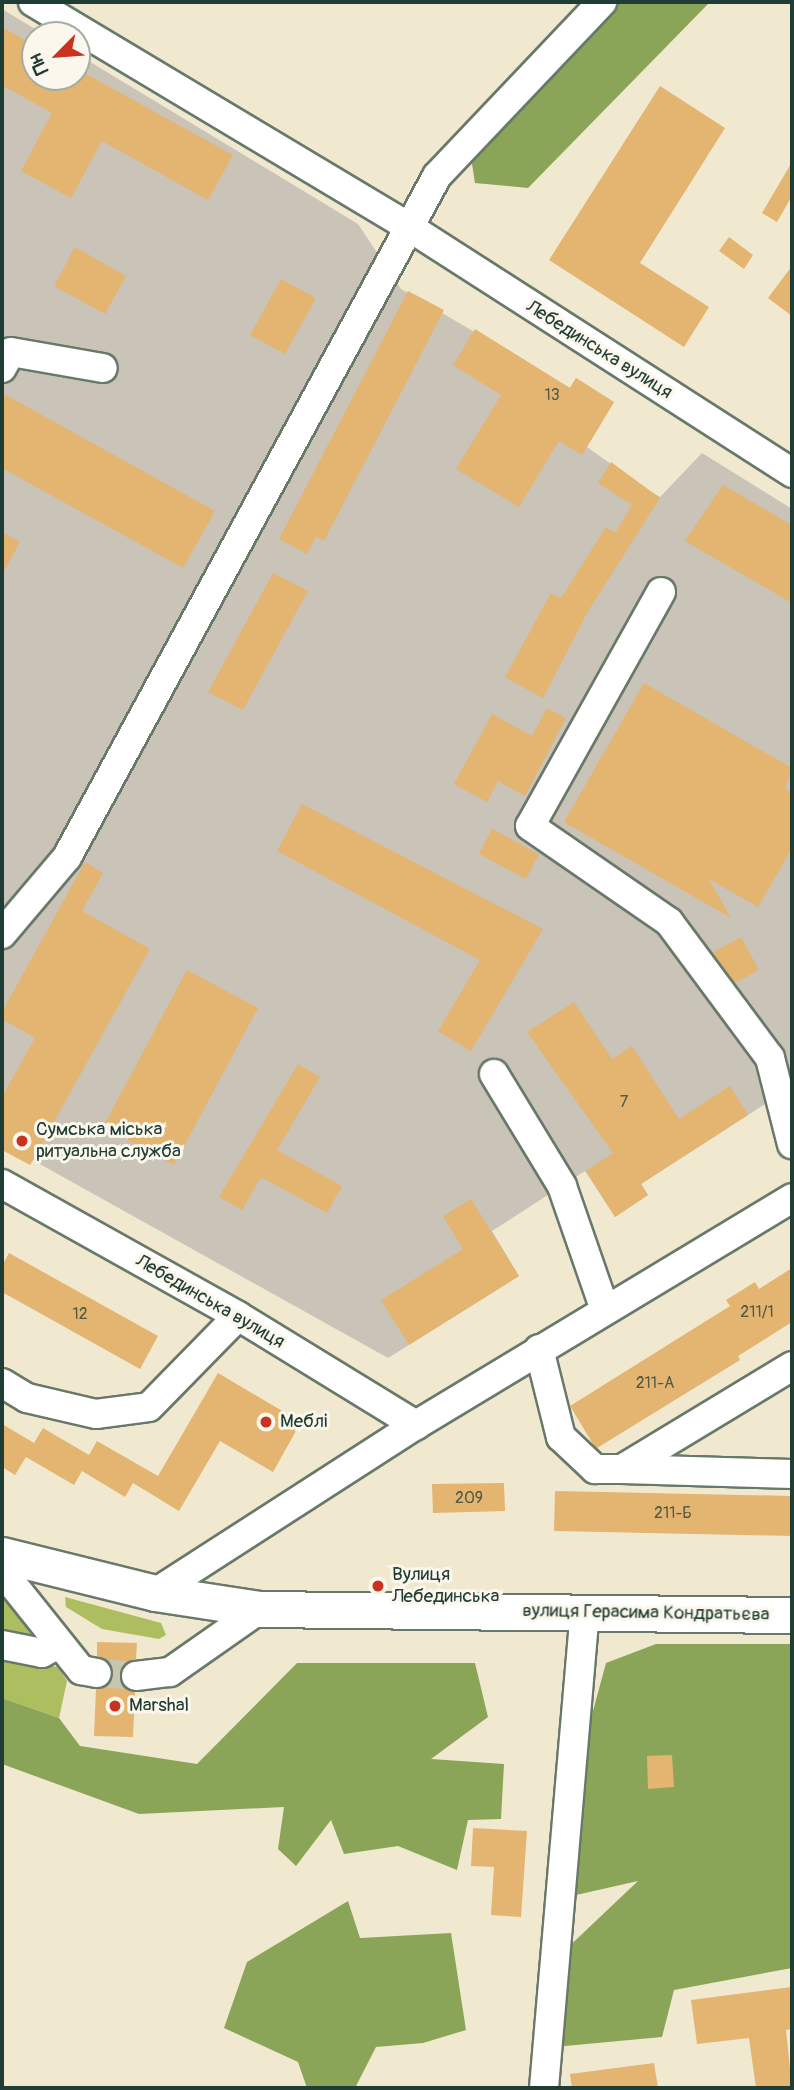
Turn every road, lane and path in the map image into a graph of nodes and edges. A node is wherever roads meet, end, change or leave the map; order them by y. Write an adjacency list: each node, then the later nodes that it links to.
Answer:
1 (33, 2): 3 (street, Лебединська вулиця)
2 (602, 2): 3 (street)
3 (407, 225): 6 (street, Лебединська вулиця); 8 (street)
4 (103, 368): 5 (street)
5 (2, 369)
6 (792, 473)
7 (661, 592): 10 (street)
8 (2, 934)
9 (494, 1074): 13 (street)
10 (792, 1144)
11 (2, 1184): 14 (street, Лебединська вулиця)
12 (792, 1198): 13 (street)
13 (605, 1310): 15 (street)
14 (238, 1316): 17 (street); 18 (street, Лебединська вулиця)
15 (539, 1349): 18 (street); 19 (street)
16 (792, 1366): 19 (street)
17 (2, 1383)
18 (416, 1425): 23 (street)
19 (622, 1469): 20 (street)
20 (792, 1474)
21 (2, 1555): 23 (main road, вулиця Герасима Кондратьєва)
22 (2, 1571): 27 (street)
23 (155, 1593): 24 (main road, вулиця Герасима Кондратьєва)
24 (260, 1609): 25 (main road, вулиця Герасима Кондратьєва); 30 (street)
25 (585, 1612): 26 (main road, вулиця Герасима Кондратьєва); 31 (street)
26 (792, 1615)
27 (59, 1644): 28 (street); 29 (street)
28 (2, 1645)
29 (96, 1673)
30 (135, 1676)
31 (544, 2088)

